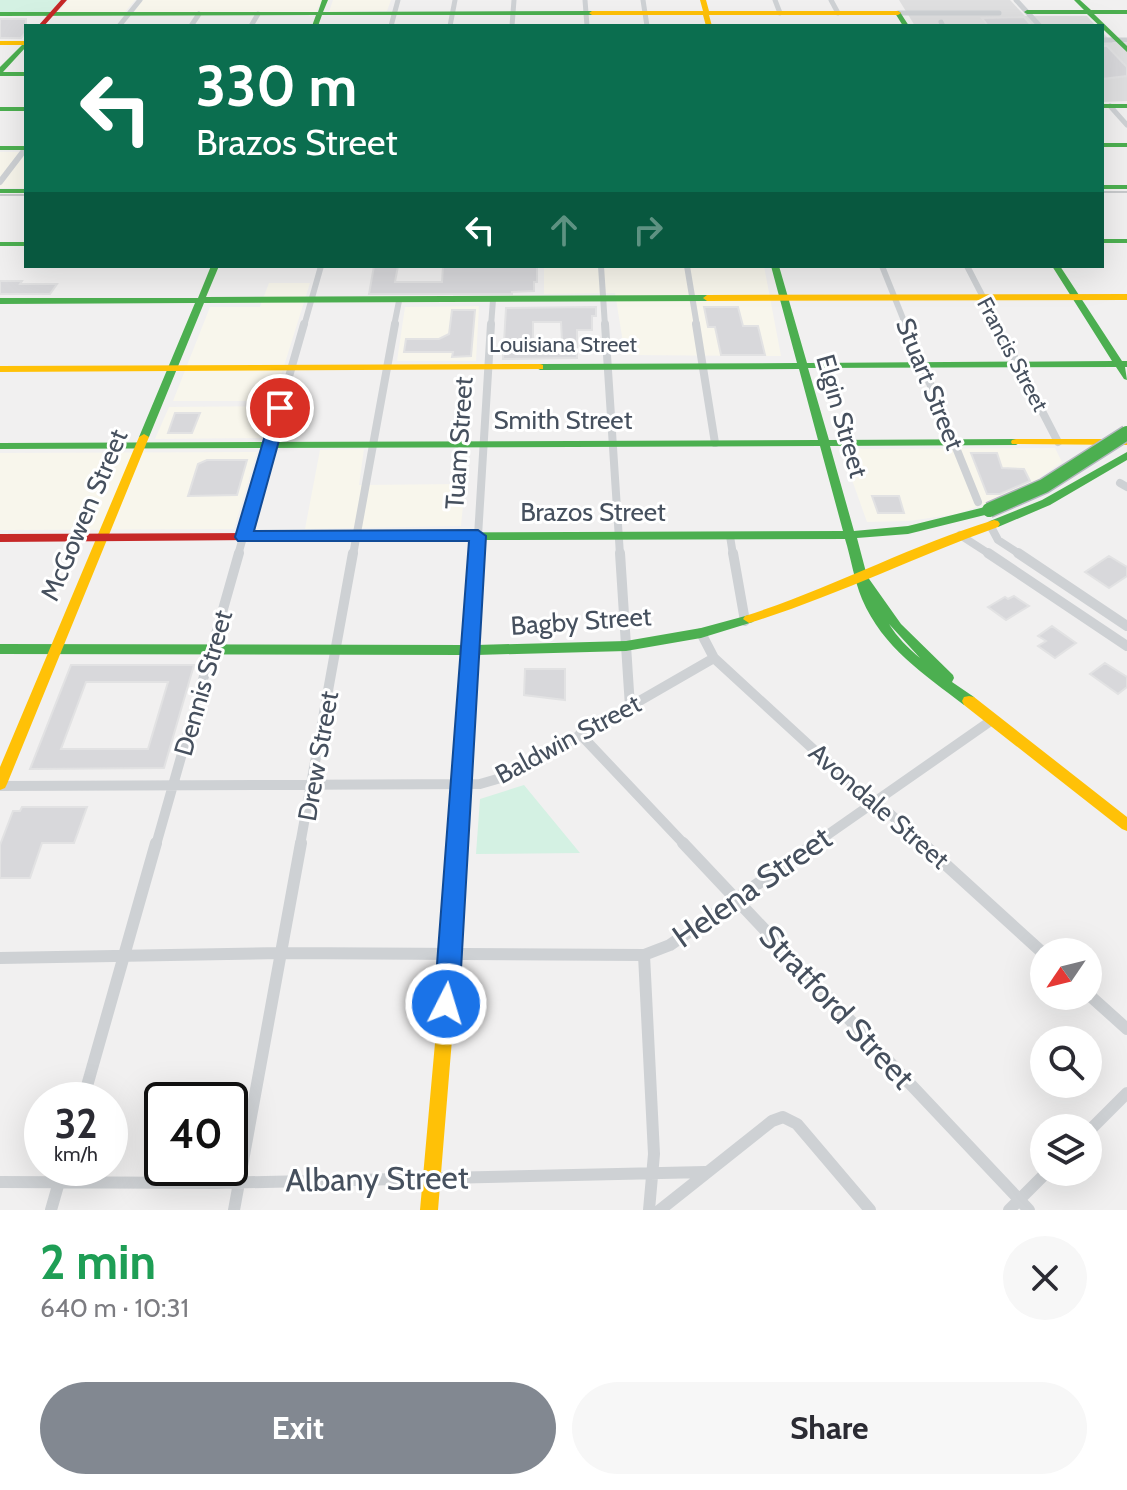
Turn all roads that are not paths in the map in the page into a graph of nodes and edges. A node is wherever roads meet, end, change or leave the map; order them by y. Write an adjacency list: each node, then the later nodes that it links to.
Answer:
1 (64, 0): 18 (main road)
2 (140, 0): 19 (street)
3 (778, 6): 4 (main road); 14 (main road)
4 (835, 6): 15 (main road)
5 (1083, 6): 6 (main road); 7 (main road); 22 (main road)
6 (1027, 12)
7 (1127, 12)
8 (320, 13): 9 (main road); 21 (main road)
9 (394, 13): 10 (main road)
10 (452, 13): 11 (main road)
11 (513, 13): 12 (main road)
12 (586, 13): 13 (main road)
13 (645, 13): 14 (main road)
14 (706, 13)
15 (898, 13): 16 (street)
16 (999, 13)
17 (0, 14): 18 (main road)
18 (46, 20): 19 (main road)
19 (124, 20): 20 (main road)
20 (195, 20): 21 (main road)
21 (254, 20)
22 (1100, 24)
23 (1104, 28): 26 (main road)
24 (0, 43): 25 (main road)
25 (24, 43)
26 (1118, 43)
27 (24, 45): 28 (main road)
28 (0, 73): 29 (main road)
29 (24, 74)
30 (1113, 106): 33 (street)
31 (0, 109): 32 (main road)
32 (24, 109)
33 (1127, 125)
34 (1104, 145): 35 (main road)
35 (1127, 145)
36 (0, 148): 37 (main road)
37 (24, 148)
38 (24, 151): 39 (street)
39 (0, 182)
40 (1104, 188): 41 (main road)
41 (1127, 190)
42 (0, 191): 43 (main road)
43 (24, 191)
44 (0, 197): 45 (main road)
45 (24, 197)
46 (1104, 241): 47 (main road)
47 (1127, 241)
48 (0, 244): 49 (main road)
49 (24, 244)
50 (214, 268): 67 (main road, McGowen Street)
51 (320, 268): 69 (street, Dennis Street)
52 (601, 268): 65 (street)
53 (687, 268): 60 (street)
54 (776, 268): 61 (main road, Elgin Street)
55 (883, 268): 62 (street, Stuart Street)
56 (968, 268): 63 (street, Francis Street)
57 (1057, 268): 58 (main road)
58 (1075, 297): 59 (main road); 63 (main road); 80 (main road)
59 (1127, 297)
60 (692, 299): 61 (main road); 65 (main road); 71 (street)
61 (784, 299): 62 (main road); 74 (main road, Elgin Street)
62 (895, 299): 63 (main road); 72 (street, Stuart Street)
63 (984, 299): 70 (street, Francis Street)
64 (493, 300): 65 (main road); 68 (main road); 77 (street, Tuam Street)
65 (603, 300): 73 (street)
66 (0, 301): 67 (main road)
67 (200, 301): 69 (main road); 78 (main road, McGowen Street)
68 (399, 301): 69 (main road); 76 (street, Drew Street)
69 (311, 302): 75 (street, Dennis Street)
70 (1017, 364): 72 (main road, Louisiana Street); 80 (main road, Louisiana Street); 84 (street, Francis Street)
71 (703, 365): 73 (main road, Louisiana Street); 74 (main road, Louisiana Street); 87 (street)
72 (922, 365): 74 (main road, Louisiana Street); 82 (street, Stuart Street)
73 (607, 366): 77 (main road, Louisiana Street); 86 (street)
74 (803, 366): 83 (main road, Elgin Street)
75 (292, 367): 76 (main road, Louisiana Street); 78 (main road, Louisiana Street); 90 (street, Dennis Street)
76 (387, 367): 77 (main road, Louisiana Street); 91 (street, Drew Street)
77 (488, 367): 88 (street, Tuam Street)
78 (172, 368): 79 (main road, Louisiana Street); 89 (main road, McGowen Street)
79 (0, 369)
80 (1124, 369)
81 (1127, 433): 96 (main road, bridge)
82 (954, 441): 83 (main road, Smith Street); 84 (main road, Smith Street); 96 (street, Stuart Street)
83 (824, 442): 87 (main road, Smith Street); 97 (main road, Elgin Street)
84 (1058, 442): 85 (main road, Smith Street)
85 (1127, 442)
86 (612, 443): 87 (main road, Smith Street); 88 (main road, Smith Street); 100 (street)
87 (715, 443)
88 (482, 444): 91 (main road, Smith Street); 99 (street, Tuam Street)
89 (140, 445): 90 (main road, Smith Street); 92 (main road, Smith Street); 105 (main road, McGowen Street)
90 (270, 445): 91 (main road, Smith Street); 102 (street, Dennis Street)
91 (373, 445): 103 (street, Drew Street)
92 (0, 446)
93 (1127, 455): 95 (main road, Bagby Street)
94 (1127, 465): 95 (main road)
95 (1103, 471): 96 (main road, Bagby Street)
96 (986, 512): 97 (main road, Brazos Street); 98 (main road, Bagby Street); 106 (street)
97 (851, 535): 101 (main road, Brazos Street); 108 (main road, Elgin Street)
98 (960, 535): 107 (street); 108 (main road, Bagby Street)
99 (478, 536): 100 (main road, Brazos Street); 103 (main road, Brazos Street); 114 (main road, Tuam Street)
100 (619, 536): 101 (main road, Brazos Street); 113 (street)
101 (730, 536): 109 (street)
102 (244, 537): 103 (main road, Brazos Street); 105 (main road, Brazos Street); 118 (street, Dennis Street)
103 (357, 537): 117 (street, Drew Street)
104 (0, 538): 105 (main road, Brazos Street)
105 (101, 538): 116 (main road, McGowen Street)
106 (1021, 555): 107 (street); 110 (street)
107 (1006, 564): 112 (street)
108 (863, 578): 109 (main road, Bagby Street); 121 (main road, Elgin Street)
109 (745, 621): 111 (main road, Bagby Street)
110 (1127, 626)
111 (701, 633): 113 (main road, Bagby Street); 119 (street)
112 (1124, 640)
113 (626, 646): 114 (main road, Bagby Street); 120 (street)
114 (468, 648): 117 (main road, Bagby Street); 126 (main road, Tuam Street)
115 (0, 649): 116 (main road, Bagby Street)
116 (54, 649): 118 (main road, Bagby Street); 124 (main road, McGowen Street)
117 (336, 649): 118 (main road, Bagby Street); 123 (street, Drew Street)
118 (212, 650): 125 (street, Dennis Street)
119 (714, 658): 120 (street, Baldwin Street); 127 (street, Avondale Street)
120 (630, 707): 122 (street, Baldwin Street)
121 (992, 720): 127 (street, Helena Street); 128 (main road, Elgin Street)
122 (580, 734): 126 (street, Baldwin Street); 129 (street, Stratford Street)
123 (313, 784): 125 (street, Baldwin Street); 126 (street, Baldwin Street); 131 (street, Drew Street)
124 (0, 785): 125 (street, Baldwin Street)
125 (175, 785): 134 (street, Dennis Street)
126 (461, 785): 132 (main road, Tuam Street)
127 (874, 802): 129 (street, Helena Street); 130 (street, Avondale Street)
128 (1127, 825)
129 (736, 899): 133 (street, Helena Street); 151 (street, Stratford Street)
130 (1030, 941)
131 (281, 953): 132 (street, Helena Street); 134 (street, Helena Street); 141 (street, Drew Street)
132 (451, 954): 133 (street, Helena Street); 144 (main road, Tuam Street)
133 (644, 955): 143 (street)
134 (124, 957): 135 (street, Helena Street); 138 (street, Dennis Street)
135 (0, 958)
136 (1102, 1007): 137 (street)
137 (1127, 1029)
138 (88, 1082)
139 (1127, 1093): 140 (street)
140 (1102, 1118)
141 (248, 1133)
142 (705, 1172): 143 (street, Albany Street); 156 (street); 157 (street)
143 (652, 1175): 144 (street, Albany Street); 155 (street)
144 (431, 1177): 146 (street, Albany Street); 154 (main road, Tuam Street)
145 (0, 1182): 147 (street, Albany Street)
146 (248, 1182)
147 (24, 1183)
148 (58, 1186): 152 (street)
149 (238, 1186): 153 (street, Drew Street)
150 (1036, 1186): 151 (street)
151 (1019, 1207)
152 (51, 1210)
153 (234, 1210)
154 (429, 1210)
155 (649, 1210)
156 (660, 1210)
157 (870, 1210)

